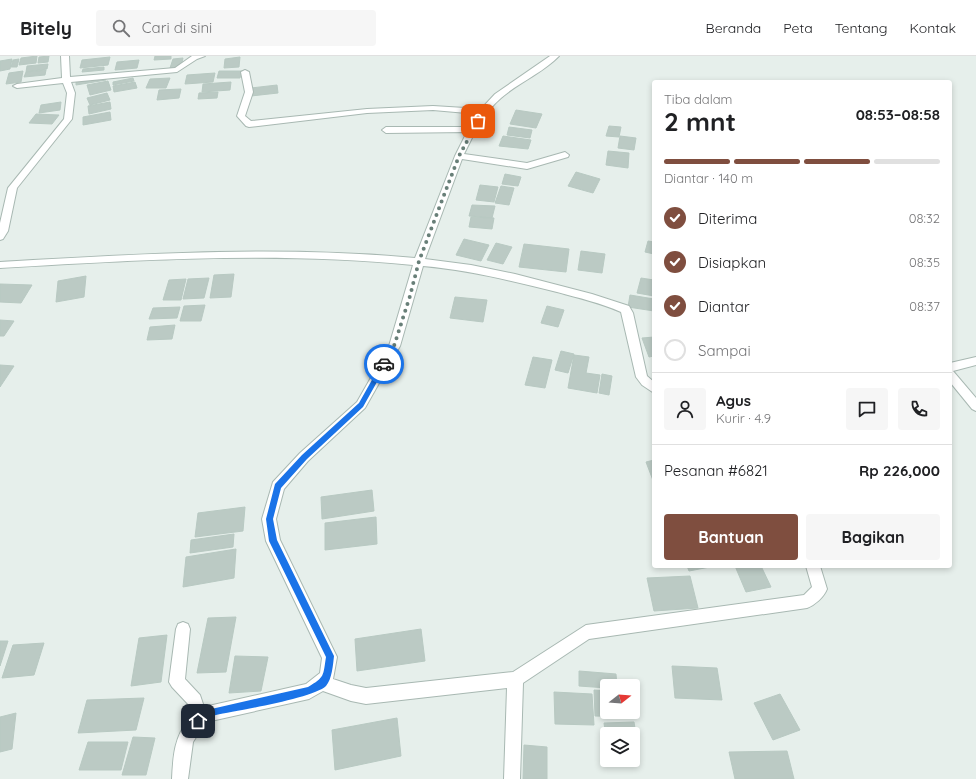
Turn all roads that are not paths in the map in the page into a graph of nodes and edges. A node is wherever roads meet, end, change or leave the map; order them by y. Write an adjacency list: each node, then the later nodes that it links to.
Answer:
1 (65, 56): 5 (street)
2 (201, 56): 5 (street)
3 (555, 56): 7 (street)
4 (245, 72): 7 (street)
5 (66, 80): 6 (street); 12 (street)
6 (17, 86)
7 (483, 112): 8 (street)
8 (472, 129): 9 (street); 11 (street)
9 (386, 130)
10 (565, 154): 11 (street)
11 (459, 156): 13 (street)
12 (0, 237)
13 (419, 261): 14 (street); 18 (street); 23 (street)
14 (0, 265)
15 (976, 361): 16 (street)
16 (952, 367)
17 (952, 376): 19 (street)
18 (652, 386)
19 (976, 406)
20 (814, 568): 22 (street)
21 (183, 629): 24 (street)
22 (516, 679): 23 (street); 26 (street)
23 (323, 683): 24 (street)
24 (198, 721): 25 (street)
25 (180, 779)
26 (512, 779)

